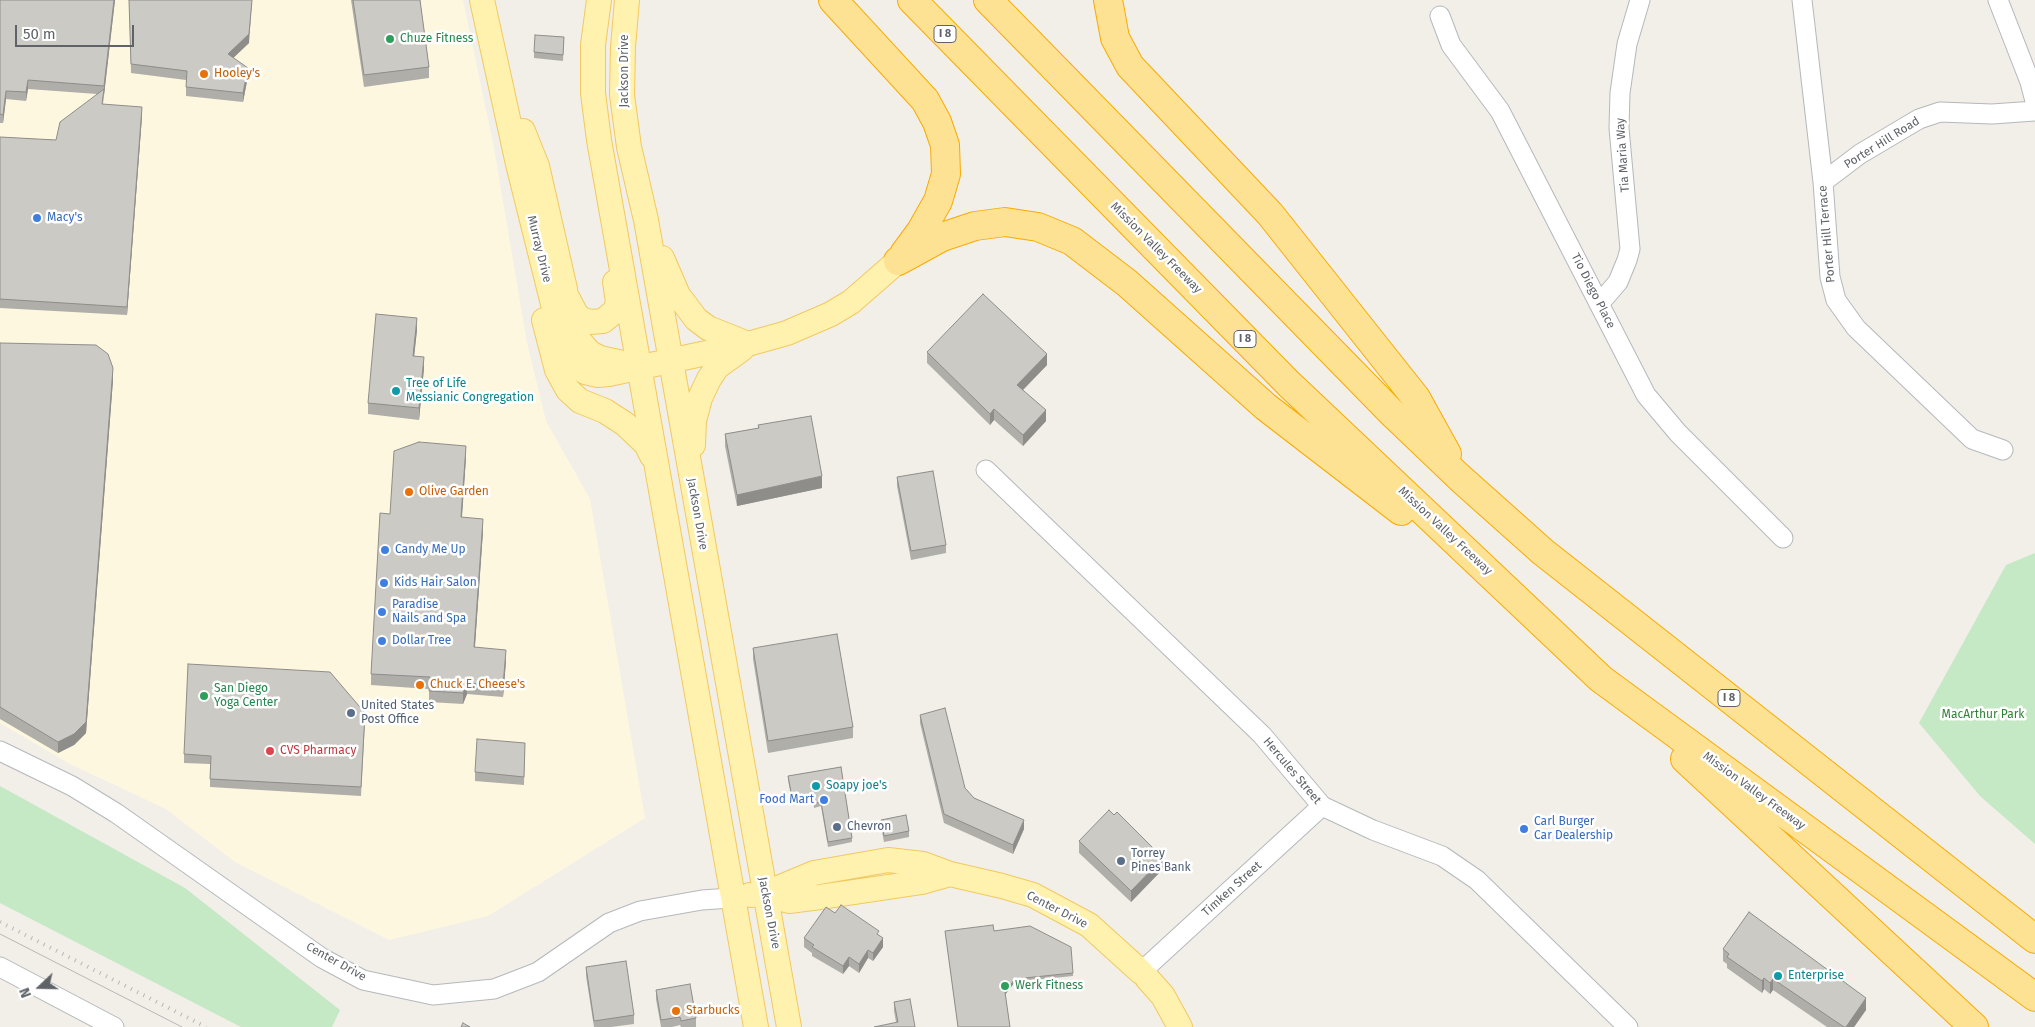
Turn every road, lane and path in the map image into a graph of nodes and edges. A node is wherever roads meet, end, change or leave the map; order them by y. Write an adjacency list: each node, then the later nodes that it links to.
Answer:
1 (482, 0): 13 (main road, Murray Drive)
2 (599, 0): 18 (main road)
3 (611, 0): 14 (main road)
4 (627, 0): 14 (main road, Jackson Drive)
5 (833, 0): 21 (highway)
6 (912, 0): 34 (highway, Mission Valley Freeway / I 8)
7 (988, 0): 30 (highway, I 8)
8 (1108, 0): 30 (highway)
9 (1640, 0): 23 (street, Tia Maria Way)
10 (1802, 0): 17 (street, Porter Hill Terrace)
11 (1998, 0): 15 (street)
12 (1440, 16): 23 (street, Tio Diego Place)
13 (497, 67): 19 (main road, Murray Drive); 22 (main road, Murray Drive)
14 (622, 80): 20 (main road, Jackson Drive)
15 (2035, 100)
16 (2035, 111): 17 (street, Porter Hill Road)
17 (1823, 182): 27 (street, Porter Hill Terrace)
18 (610, 194): 22 (main road); 26 (main road)
19 (527, 200): 26 (main road, Murray Drive); 28 (main road)
20 (646, 220): 24 (main road); 25 (main road, Jackson Drive)
21 (898, 261): 24 (main road, Murray Drive); 34 (highway)
22 (566, 295): 26 (main road, Murray Drive)
23 (1599, 304): 32 (street, Tio Diego Place)
24 (748, 344): 25 (main road, Murray Drive); 31 (main road)
25 (670, 360): 26 (main road, Murray Drive); 31 (main road, Jackson Drive)
26 (638, 367): 28 (main road)
27 (2003, 450)
28 (656, 463): 33 (main road)
29 (986, 470): 38 (street, Hercules Street)
30 (1460, 478): 41 (highway, I 8)
31 (691, 481): 35 (main road, Jackson Drive)
32 (1783, 538)
33 (670, 544): 35 (main road); 40 (main road)
34 (1519, 602): 36 (highway, Mission Valley Freeway / I 8)
35 (721, 643): 39 (main road, Jackson Drive)
36 (1601, 679): 46 (highway, Mission Valley Freeway / I 8); 52 (highway)
37 (0, 751): 40 (street, Center Drive)
38 (1322, 806): 45 (street, Timken Street); 51 (street, Hercules Street)
39 (764, 894): 40 (main road, Center Drive); 45 (main road, Center Drive); 49 (main road, Jackson Drive)
40 (731, 898): 48 (main road)
41 (2003, 914): 42 (highway); 43 (highway, I 8)
42 (2035, 934)
43 (2035, 939)
44 (0, 967): 47 (street)
45 (1144, 975): 50 (main road, Center Drive)
46 (2035, 997)
47 (114, 1027)
48 (756, 1027)
49 (789, 1027)
50 (1180, 1027)
51 (1628, 1027)
52 (1974, 1027)

